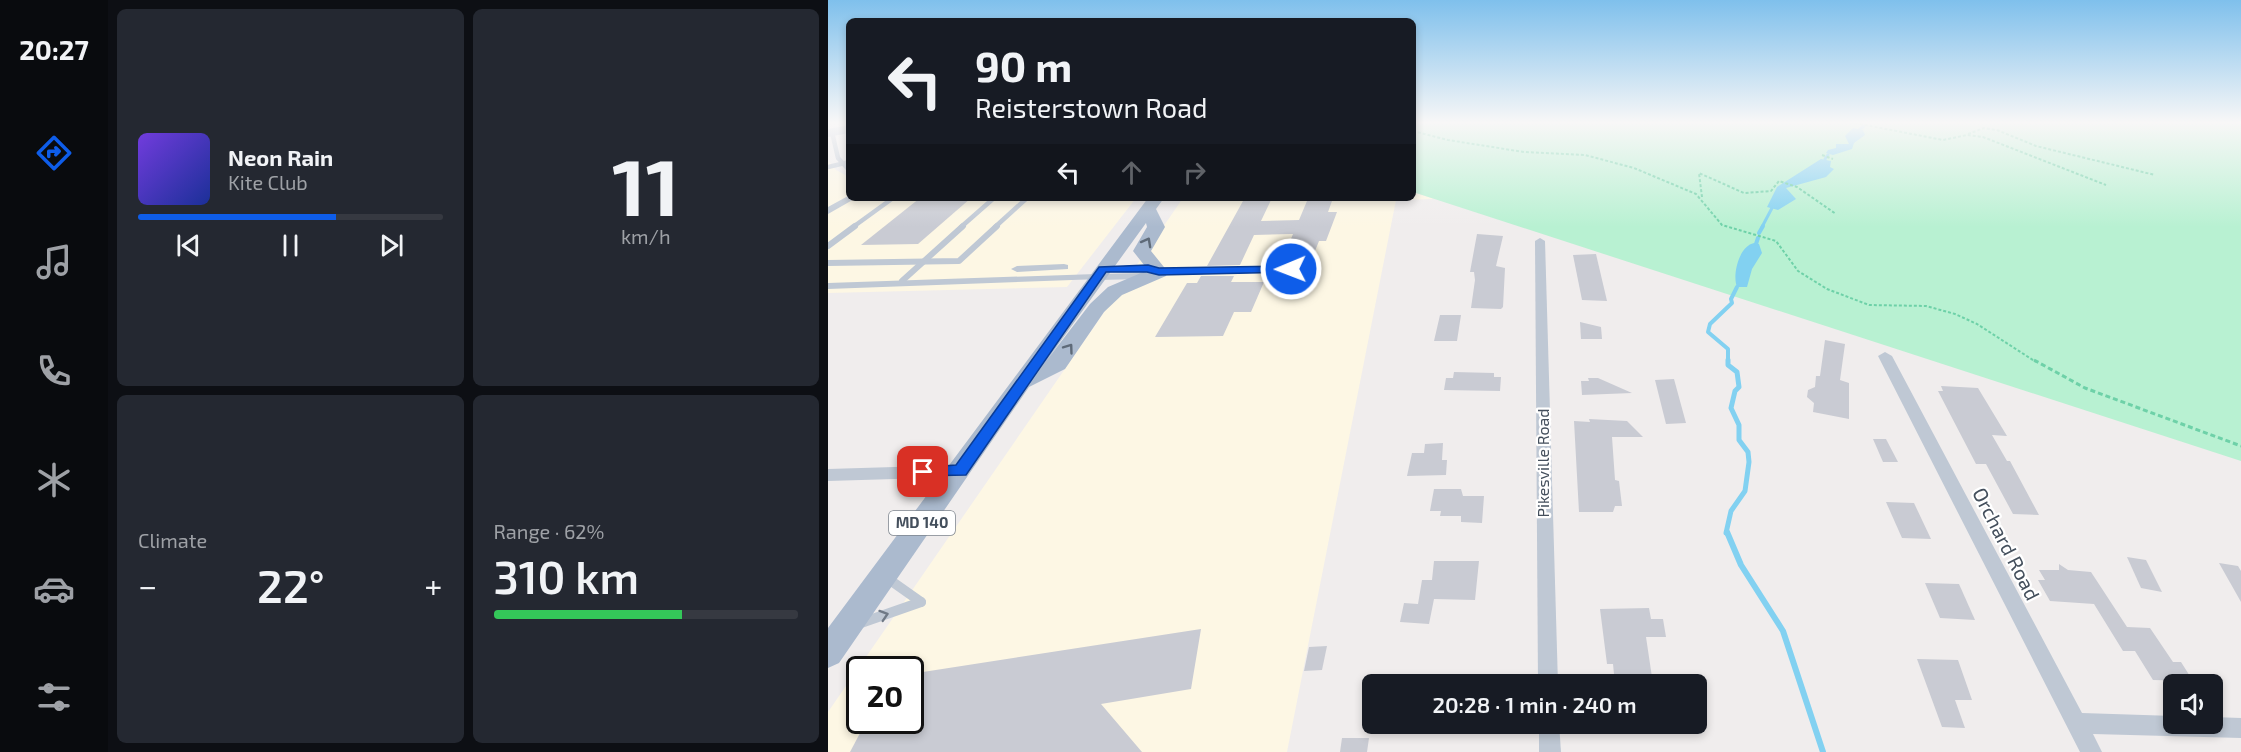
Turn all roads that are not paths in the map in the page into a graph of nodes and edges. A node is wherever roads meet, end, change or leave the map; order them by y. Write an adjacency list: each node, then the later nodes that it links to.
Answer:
1 (838, 157): 3 (lane)
2 (846, 163): 3 (lane)
3 (841, 164): 4 (lane); 5 (lane)
4 (828, 167)
5 (846, 168)
6 (846, 201): 11 (street)
7 (889, 201): 13 (lane)
8 (991, 201): 14 (lane)
9 (1023, 201): 14 (lane)
10 (1152, 204): 17 (main road, one-way to 10); 18 (main road, MD 140)
11 (828, 211)
12 (1539, 241): 28 (street, Pikesville Road)
13 (828, 246)
14 (924, 261): 15 (lane); 19 (lane)
15 (828, 263)
16 (1291, 269): 17 (lane)
17 (1159, 272): 18 (lane); 18 (lane); 22 (main road, one-way to 17)
18 (1100, 273): 19 (street); 22 (main road, MD 140)
19 (902, 281): 20 (street)
20 (828, 286)
21 (1885, 356): 29 (street, Orchard Road)
22 (1022, 381): 23 (main road, MD 140)
23 (961, 471): 24 (street); 25 (main road, MD 140)
24 (828, 475)
25 (884, 576): 26 (main road, MD 140); 26 (lane, one-way to 25)
26 (847, 627): 27 (main road, MD 140)
27 (828, 652)
28 (1548, 674)
29 (2075, 723): 30 (street); 33 (street, Orchard Road)
30 (2241, 728)
31 (1549, 734): 32 (street)
32 (1550, 752)
33 (2091, 752)

